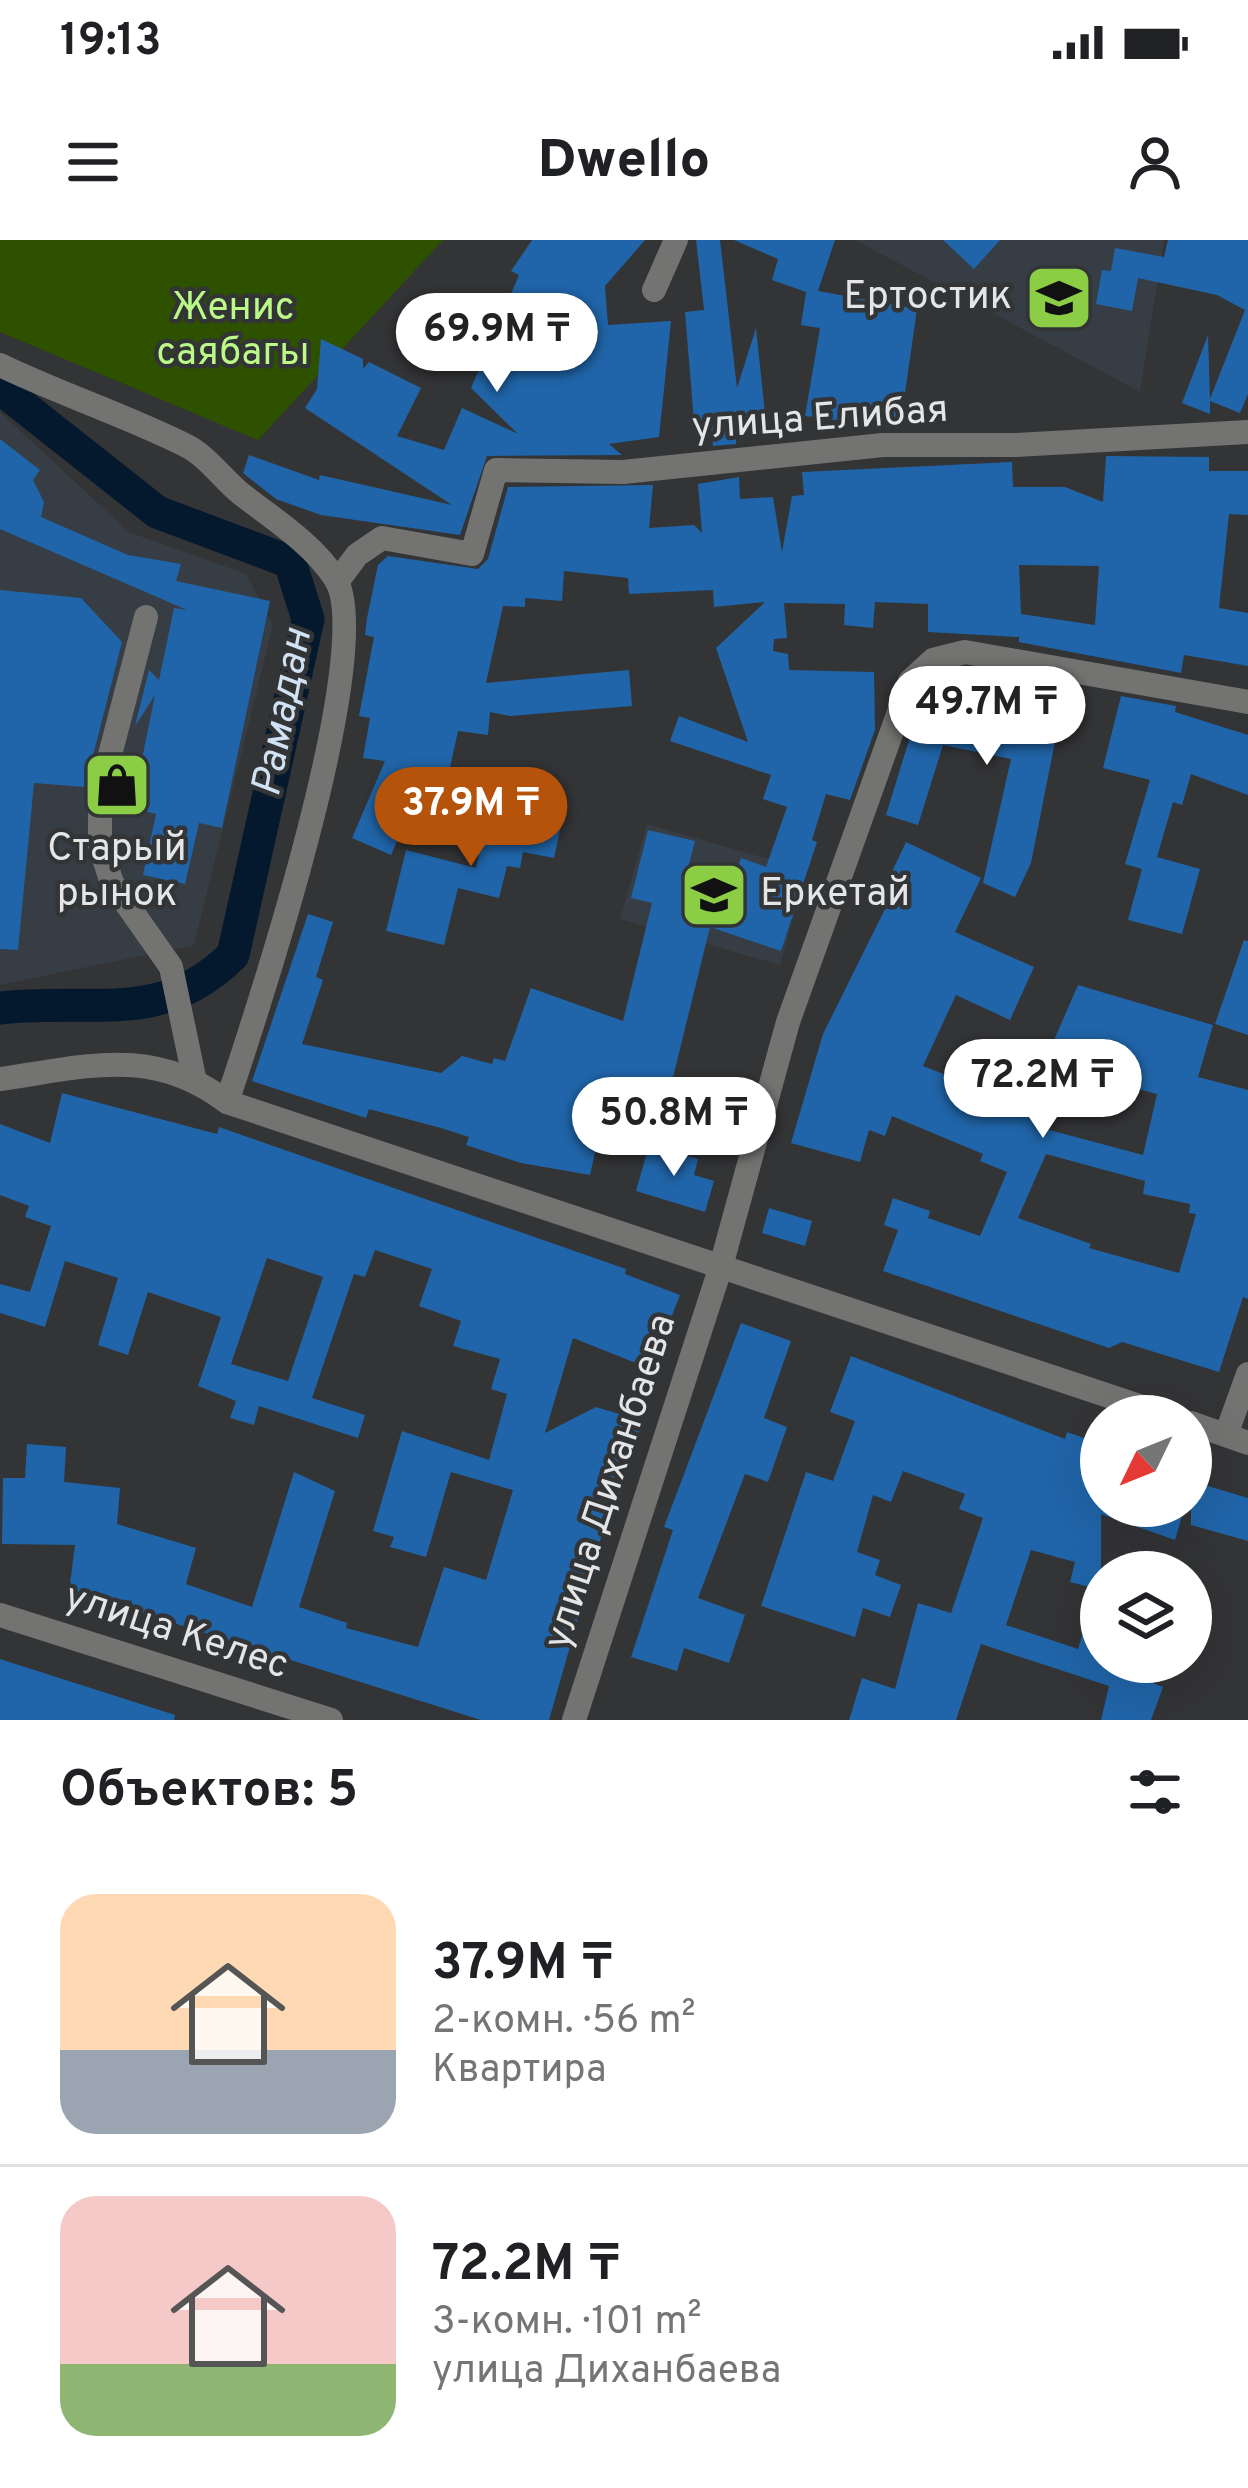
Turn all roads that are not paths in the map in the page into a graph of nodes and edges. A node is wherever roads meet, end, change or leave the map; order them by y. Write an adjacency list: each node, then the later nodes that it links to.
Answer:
1 (676, 240): 2 (street)
2 (654, 290)
3 (0, 365): 5 (street)
4 (1248, 433): 5 (street, улица Елибая)
5 (338, 582): 10 (street)
6 (146, 617): 9 (street)
7 (1248, 703): 11 (street, улица Диханбаева)
8 (0, 1078): 9 (street)
9 (196, 1082): 10 (street)
10 (226, 1102): 11 (street)
11 (721, 1266): 13 (street); 17 (street, улица Диханбаева)
12 (1248, 1373): 14 (street)
13 (1106, 1395)
14 (1237, 1439)
15 (0, 1615): 16 (street, улица Келес)
16 (331, 1720)
17 (574, 1720)

